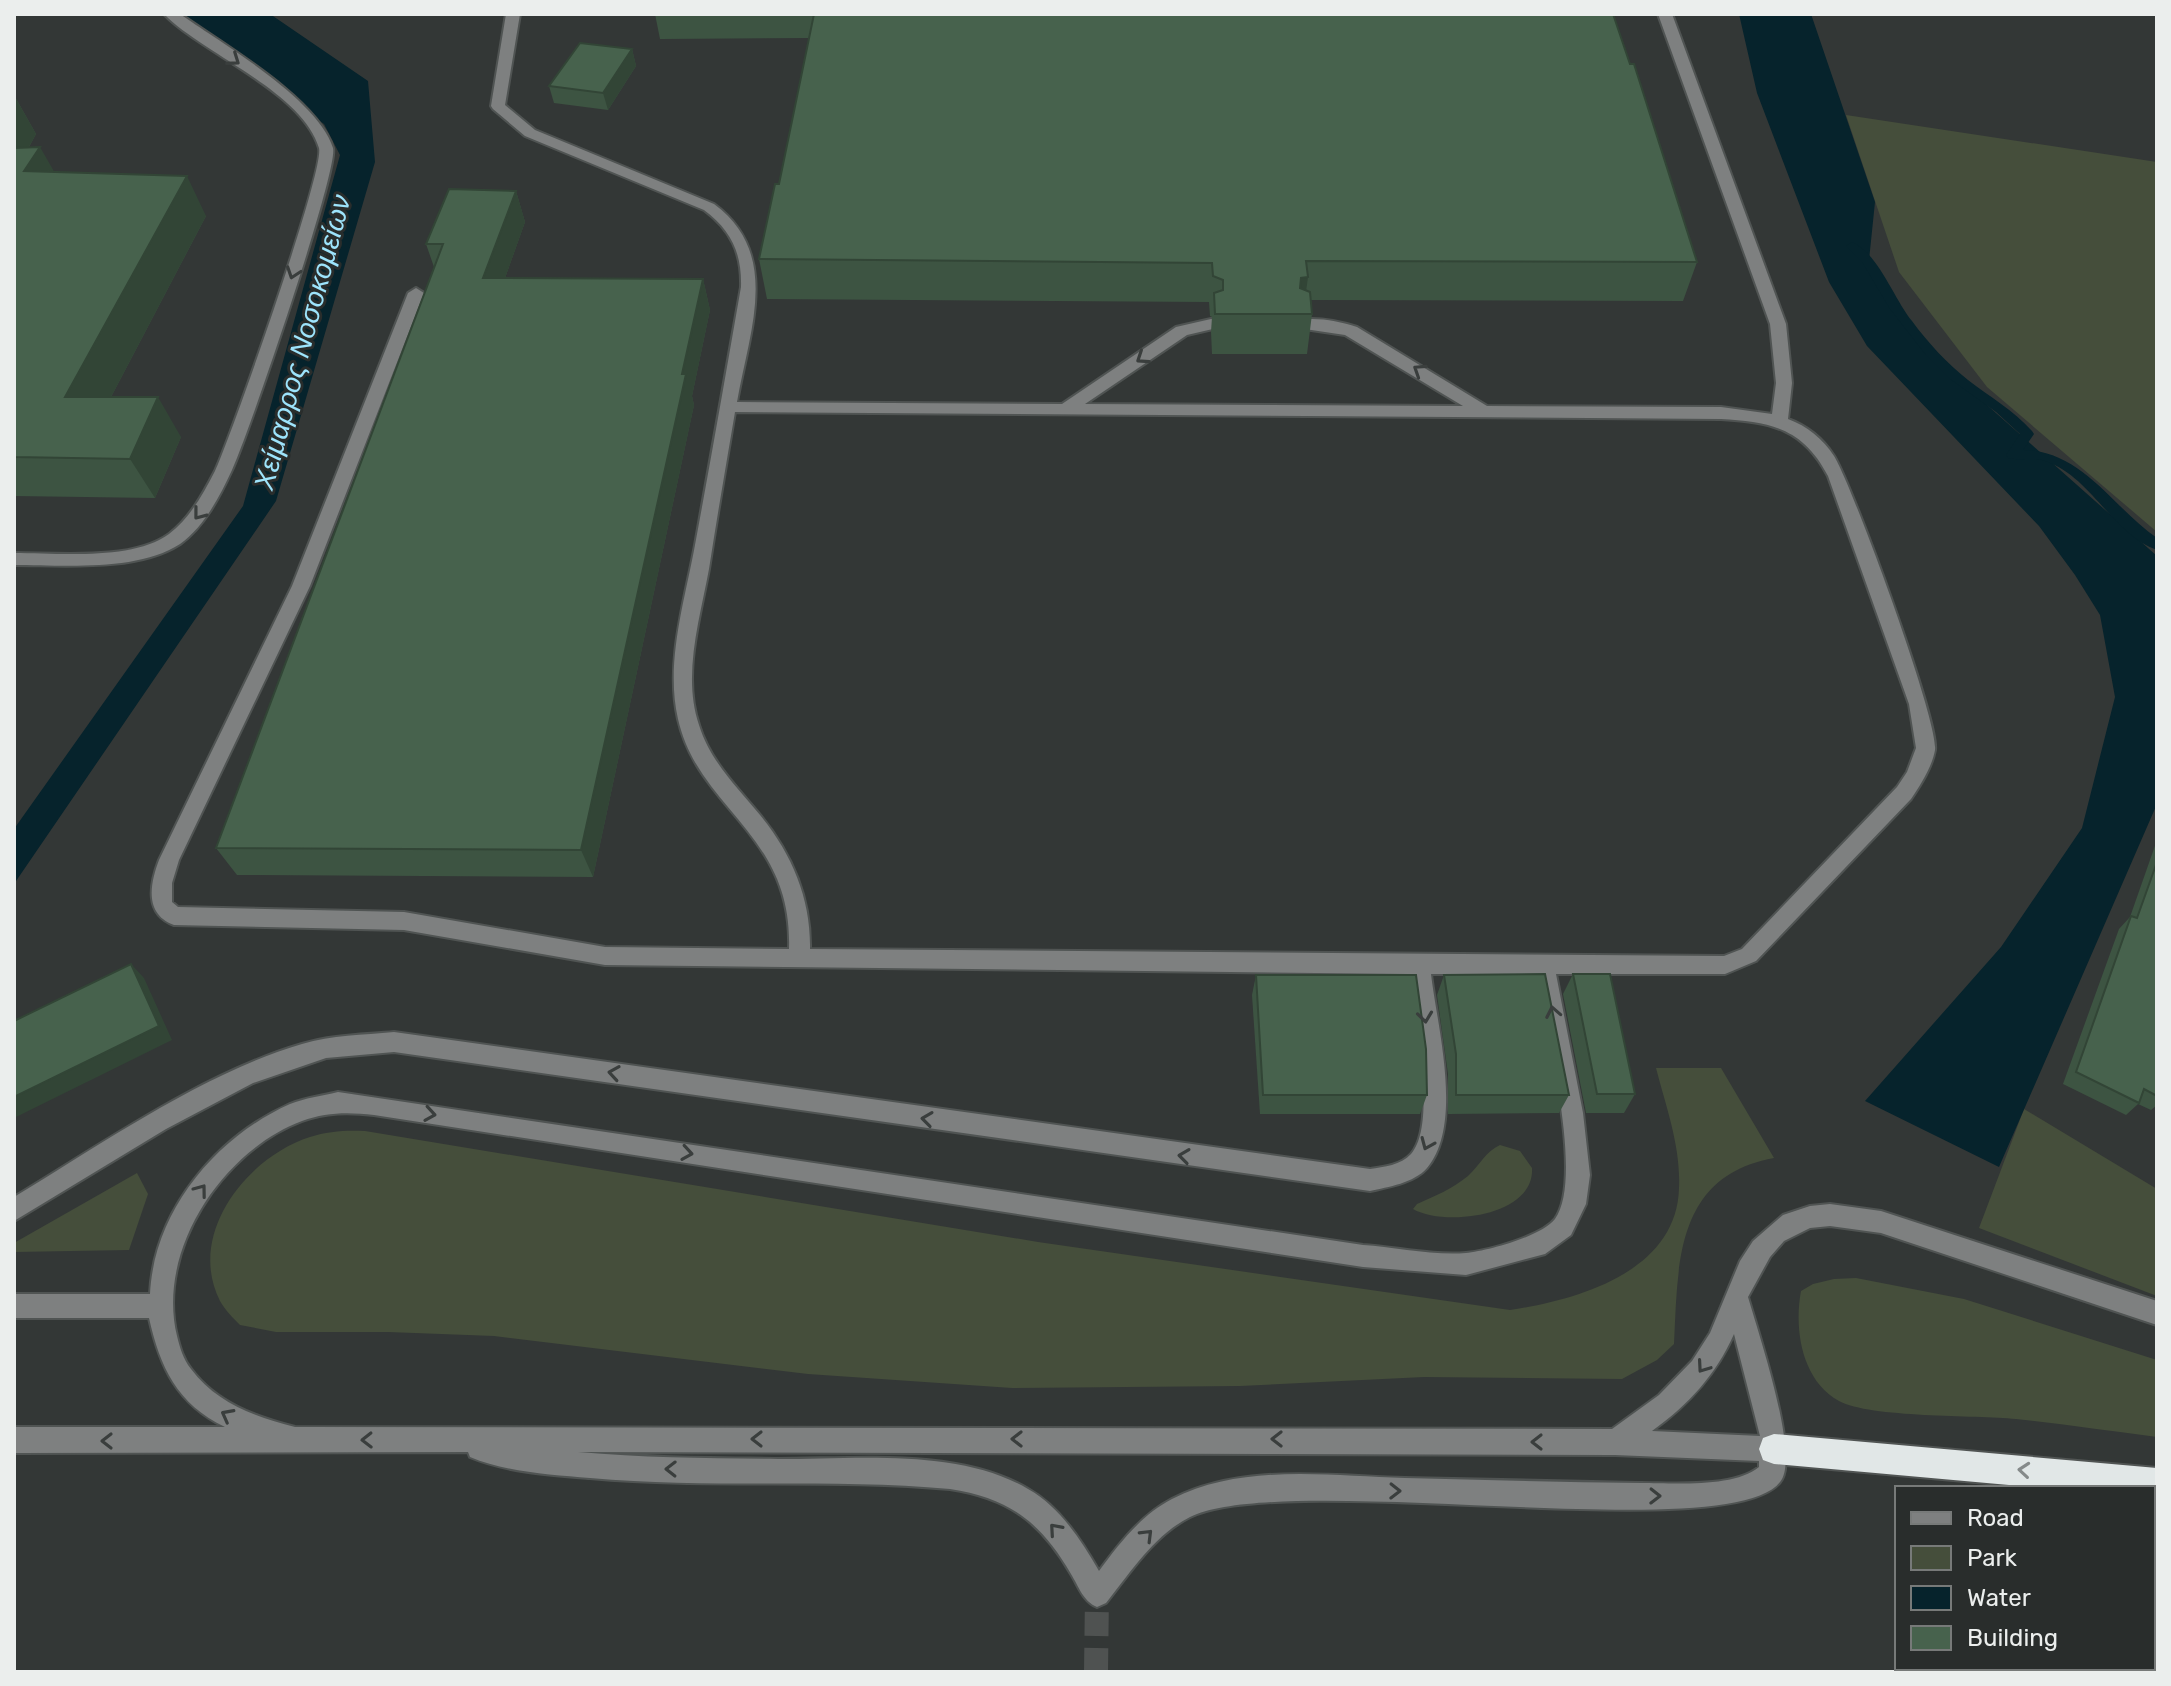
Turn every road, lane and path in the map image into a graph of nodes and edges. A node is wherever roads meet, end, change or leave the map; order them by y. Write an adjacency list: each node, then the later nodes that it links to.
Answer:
1 (171, 14): 11 (street, one-way to 11)
2 (513, 14): 7 (street)
3 (1665, 14): 10 (street)
4 (416, 293): 12 (street)
5 (1211, 324): 8 (street, one-way to 8)
6 (1304, 324): 9 (street, one-way to 6)
7 (730, 407): 8 (street); 12 (street)
8 (1067, 408): 9 (street)
9 (1485, 412): 10 (street)
10 (1779, 421): 14 (street)
11 (14, 559)
12 (799, 958): 13 (street)
13 (1419, 965): 14 (street); 15 (street, one-way to 15)
14 (1544, 965): 18 (street, one-way to 14)
15 (14, 1210)
16 (1736, 1297): 19 (street); 23 (street, one-way to 23); 24 (street)
17 (14, 1306): 18 (street)
18 (161, 1306): 22 (street, one-way to 18)
19 (2157, 1313)
20 (14, 1440): 22 (street, one-way to 20)
21 (445, 1440): 22 (street, one-way to 22); 23 (street, one-way to 21); 24 (street)
22 (300, 1441)
23 (1615, 1442): 24 (street)
24 (1774, 1449): 25 (highway, one-way to 24)
25 (2157, 1483)

